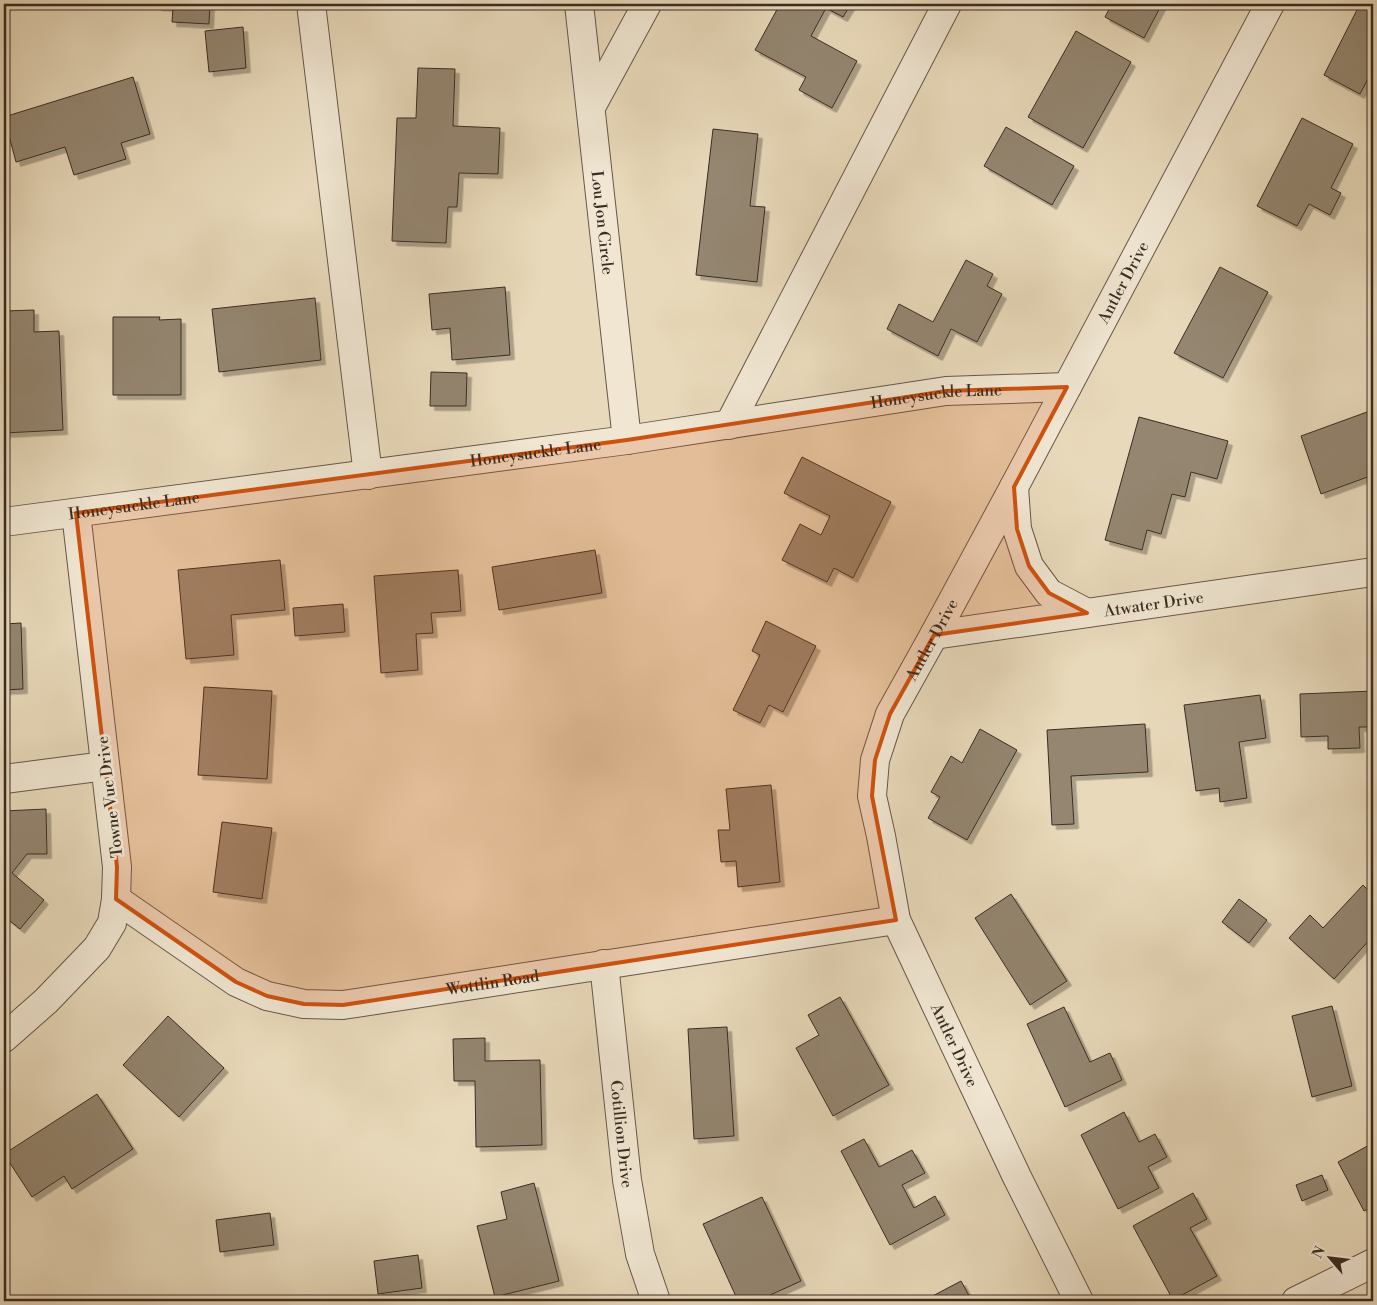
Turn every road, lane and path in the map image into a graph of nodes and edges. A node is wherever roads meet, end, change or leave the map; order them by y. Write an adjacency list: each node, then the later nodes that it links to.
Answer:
1 (311, 4): 10 (street)
2 (579, 4): 6 (street, Lou Jon Circle)
3 (647, 4): 6 (street)
4 (947, 4): 8 (street)
5 (1270, 4): 7 (street, Antler Drive)
6 (591, 108): 9 (street, Lou Jon Circle)
7 (1067, 387): 8 (street, Honeysuckle Lane); 11 (street, Antler Drive)
8 (730, 425): 9 (street, Honeysuckle Lane)
9 (628, 440): 10 (street, Honeysuckle Lane)
10 (368, 475): 12 (street, Honeysuckle Lane)
11 (1014, 487): 15 (street); 16 (street, Antler Drive)
12 (76, 513): 13 (street, Honeysuckle Lane); 17 (street, Towne Vue Drive)
13 (4, 522)
14 (1373, 572): 15 (street, Atwater Drive)
15 (1087, 613): 16 (street, Atwater Drive)
16 (934, 635): 20 (street, Antler Drive)
17 (105, 766): 18 (street); 19 (street, Towne Vue Drive)
18 (4, 779)
19 (116, 899): 21 (street, Wottlin Road); 22 (street, Towne Vue Drive)
20 (896, 920): 21 (street, Wottlin Road); 25 (street, Antler Drive)
21 (604, 964): 24 (street, Cotillion Drive)
22 (4, 1038)
23 (1373, 1263): 26 (street)
24 (656, 1301)
25 (1079, 1301)
26 (1296, 1301)

